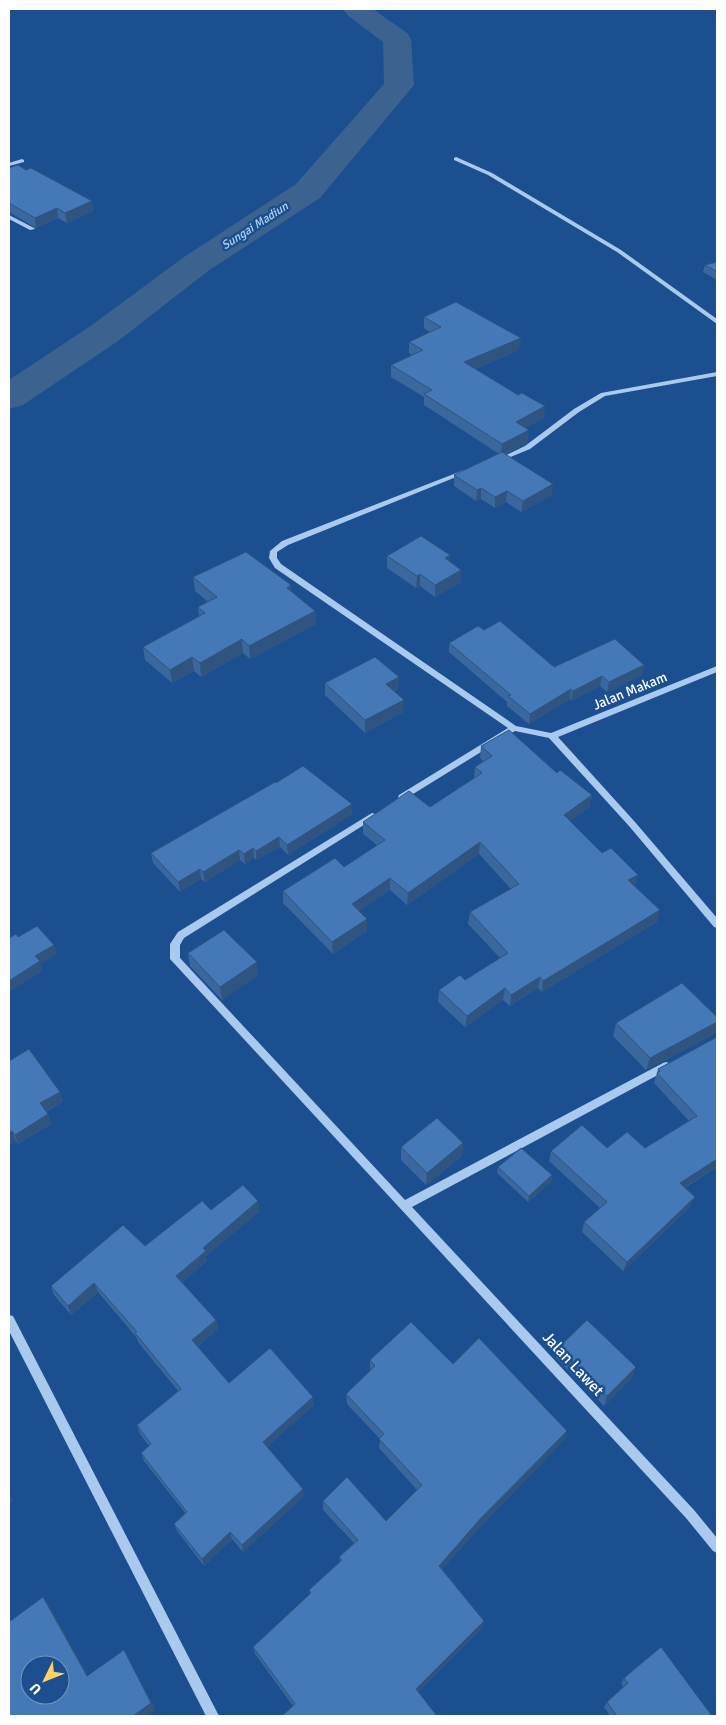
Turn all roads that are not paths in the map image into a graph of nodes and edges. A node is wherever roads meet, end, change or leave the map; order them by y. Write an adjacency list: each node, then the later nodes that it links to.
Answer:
1 (456, 159): 6 (street)
2 (22, 161): 3 (street)
3 (9, 165)
4 (9, 217): 5 (street)
5 (32, 229)
6 (717, 322)
7 (717, 374): 8 (street)
8 (486, 463)
9 (469, 470): 11 (street)
10 (717, 669): 12 (street, Jalan Makam)
11 (514, 728): 12 (street); 13 (street)
12 (552, 736): 15 (street)
13 (398, 800)
14 (381, 810): 17 (street, Jalan Lawet)
15 (717, 924)
16 (674, 1062): 17 (street)
17 (404, 1206): 19 (street, Jalan Lawet)
18 (9, 1320): 20 (street)
19 (717, 1547)
20 (213, 1716)

